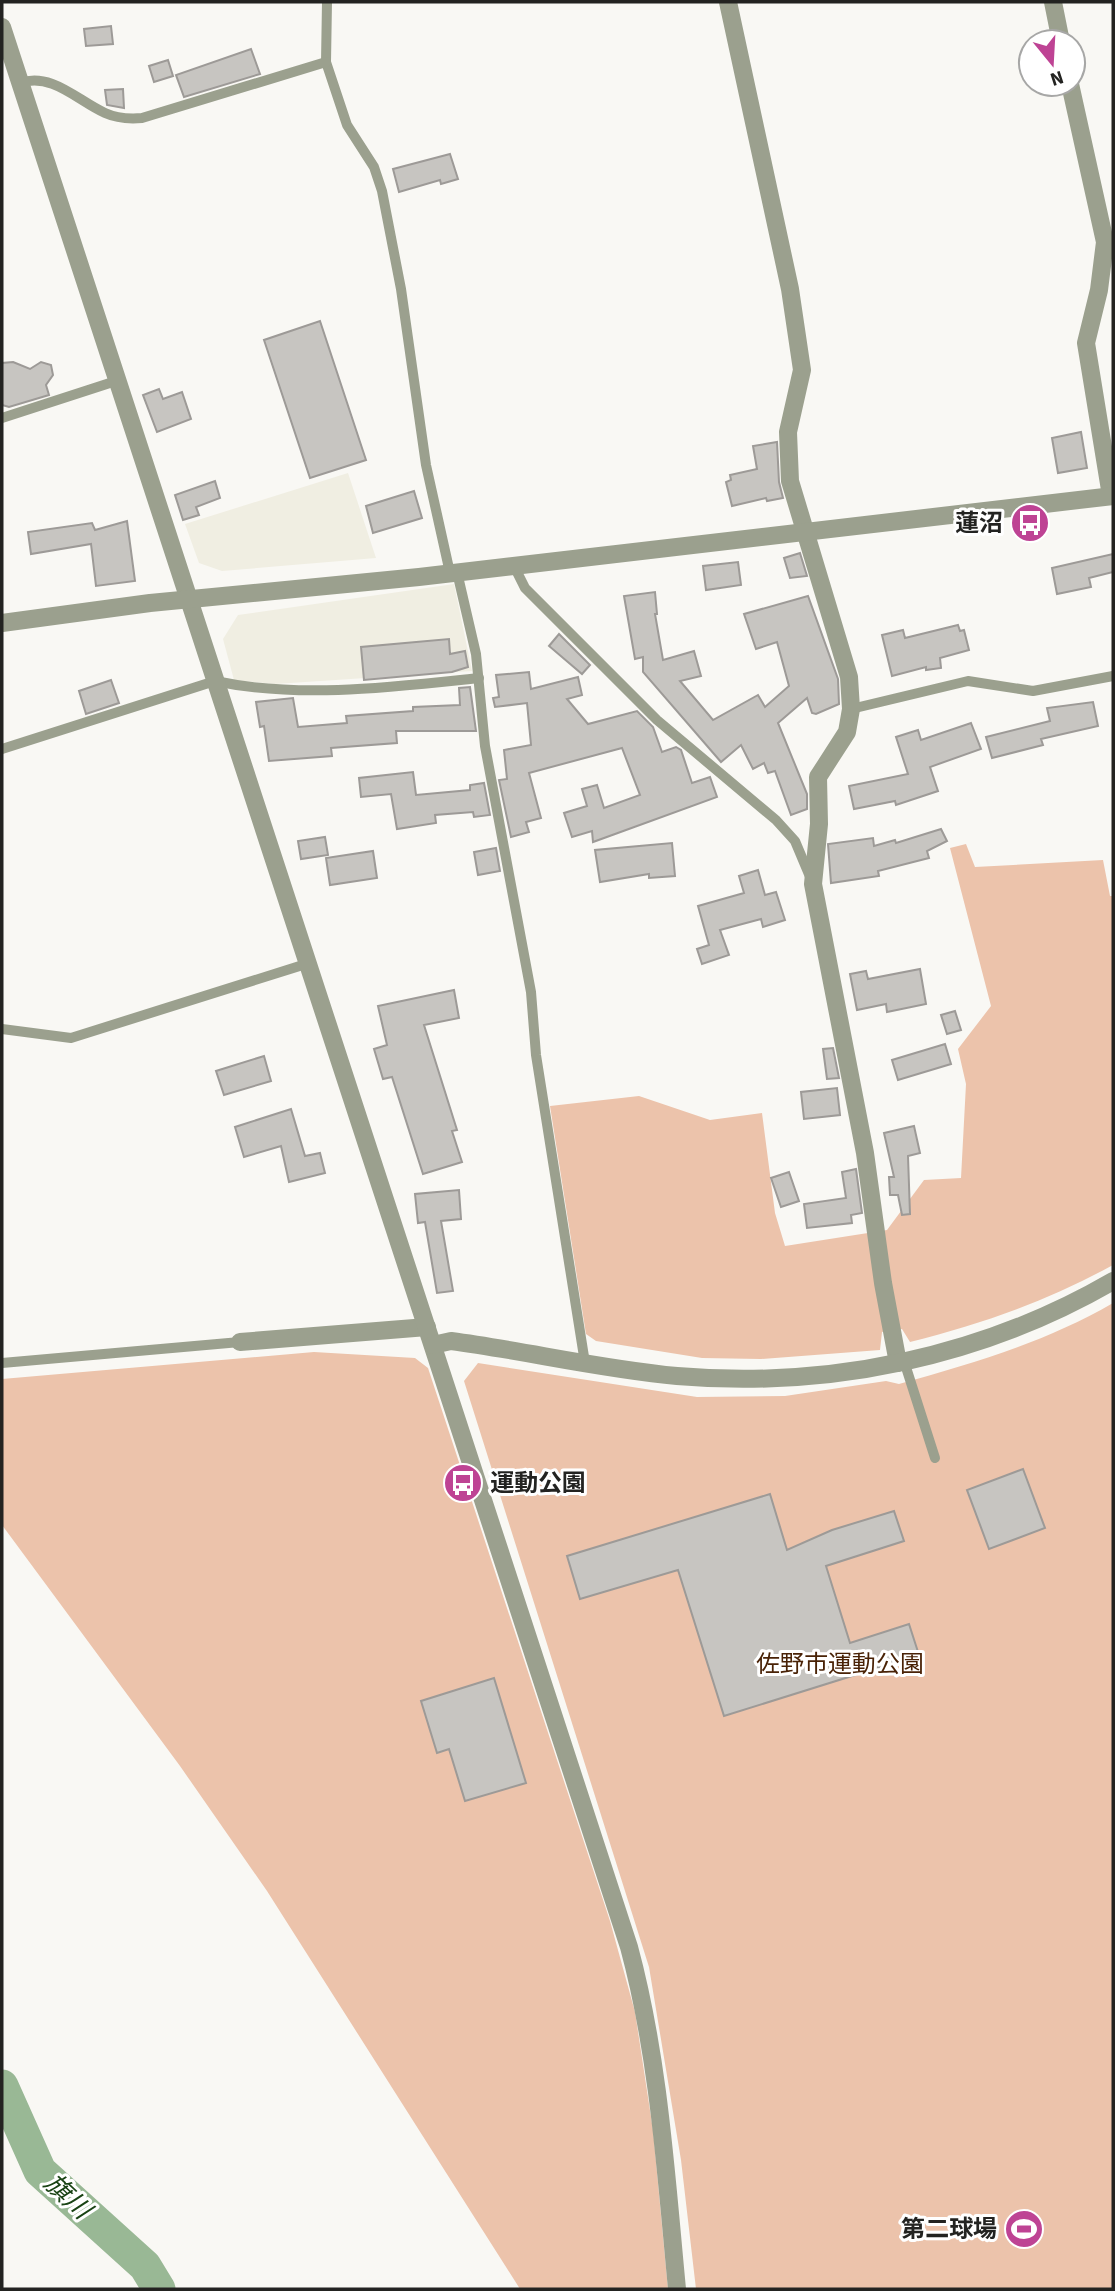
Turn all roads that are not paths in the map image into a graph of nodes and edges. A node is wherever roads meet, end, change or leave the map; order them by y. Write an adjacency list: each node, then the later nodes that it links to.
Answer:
1 (327, 2): 6 (lane)
2 (728, 2): 12 (street)
3 (1053, 2): 5 (street)
4 (2, 27): 7 (street)
5 (1058, 28)
6 (326, 62): 7 (lane); 14 (lane)
7 (20, 83): 9 (street)
8 (1073, 98): 11 (street)
9 (116, 381): 10 (lane); 15 (street)
10 (2, 418)
11 (1113, 499): 12 (street)
12 (805, 531): 13 (street); 20 (street)
13 (513, 564): 14 (street); 22 (lane)
14 (453, 572): 15 (street); 18 (lane)
15 (188, 600): 16 (street); 19 (street)
16 (2, 623)
17 (1113, 676): 20 (lane)
18 (479, 678): 19 (lane); 31 (lane)
19 (215, 681): 21 (lane); 23 (street)
20 (851, 709): 22 (street)
21 (2, 749)
22 (813, 884): 29 (street)
23 (306, 964): 24 (lane); 26 (street)
24 (2, 1029)
25 (1113, 1281): 29 (street)
26 (427, 1327): 27 (street); 28 (street)
27 (240, 1342): 30 (lane)
28 (433, 1345): 31 (street); 33 (street)
29 (901, 1362): 31 (street); 32 (lane)
30 (2, 1363)
31 (585, 1363)
32 (935, 1458)
33 (677, 2289)

